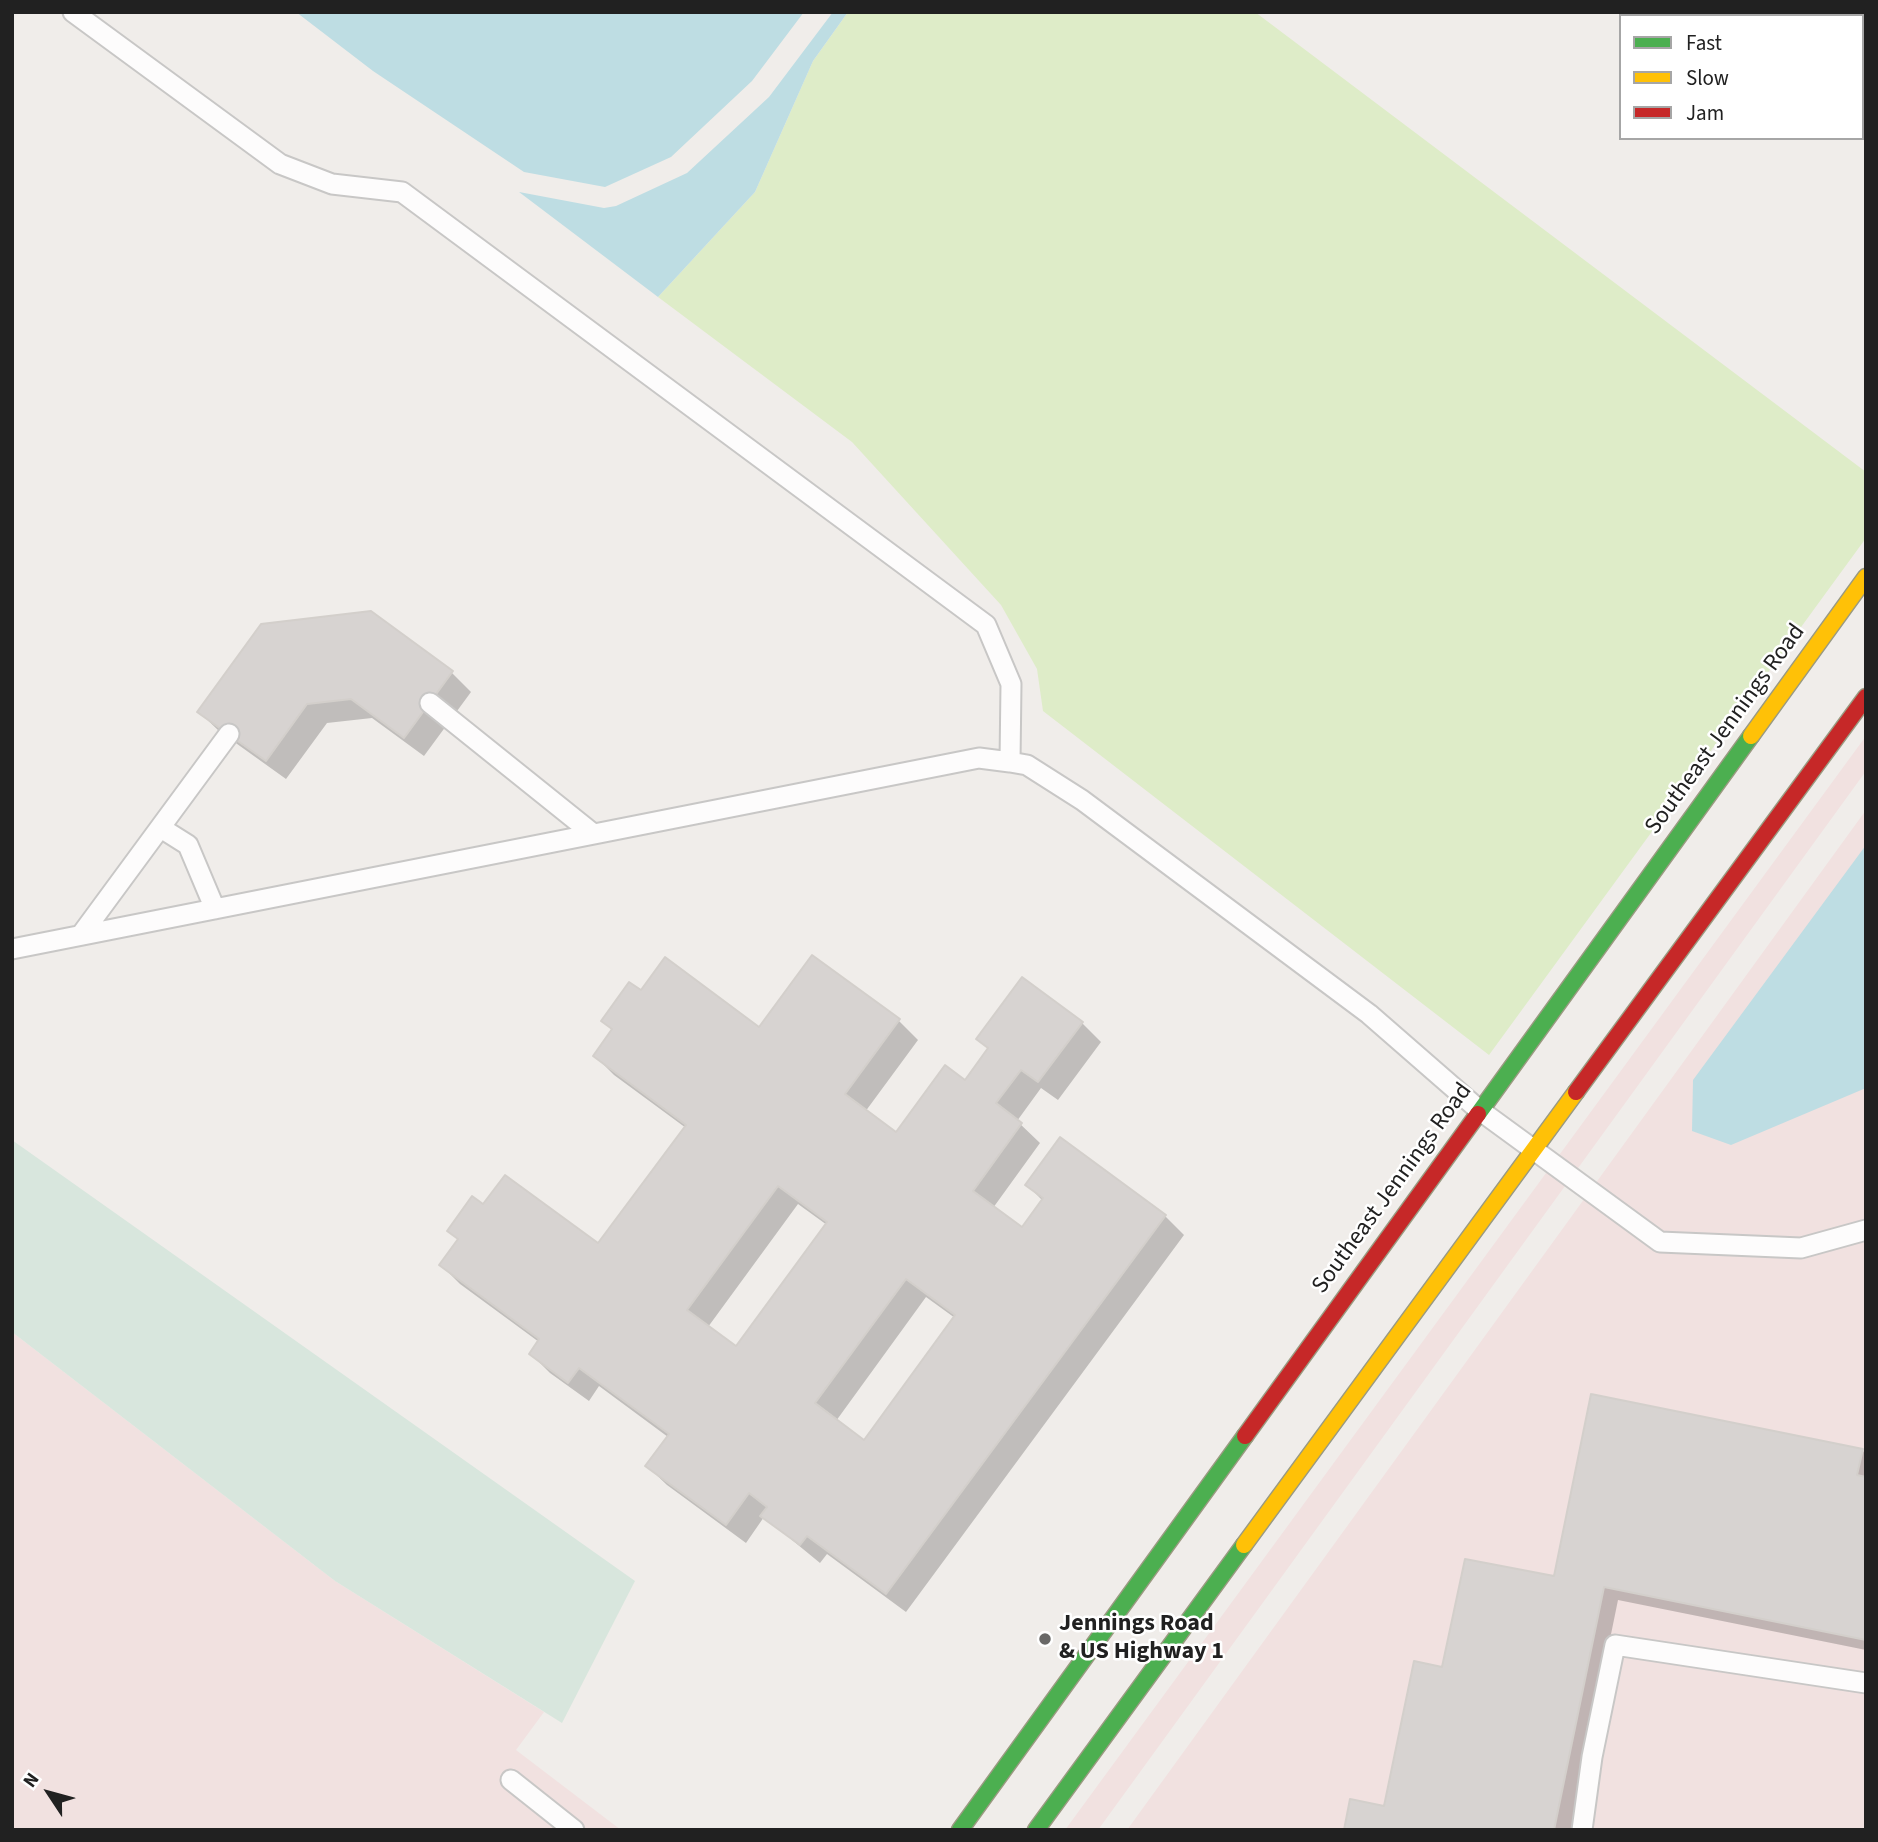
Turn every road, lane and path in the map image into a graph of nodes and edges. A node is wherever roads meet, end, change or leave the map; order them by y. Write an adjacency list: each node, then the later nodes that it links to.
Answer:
1 (73, 12): 6 (lane)
2 (1866, 578): 12 (street, Southeast Jennings Road)
3 (1866, 697): 13 (street)
4 (430, 703): 8 (lane)
5 (229, 734): 7 (lane)
6 (1010, 762): 8 (lane); 12 (lane)
7 (161, 828): 9 (lane); 10 (lane)
8 (592, 833): 9 (lane)
9 (215, 909): 10 (lane)
10 (81, 935): 11 (lane)
11 (12, 949)
12 (1478, 1110): 13 (lane); 18 (street, Southeast Jennings Road)
13 (1534, 1150): 14 (lane); 19 (street)
14 (1866, 1230)
15 (1866, 1683): 20 (lane)
16 (511, 1780): 17 (lane)
17 (574, 1830)
18 (960, 1830)
19 (1036, 1830)
20 (1582, 1830)

